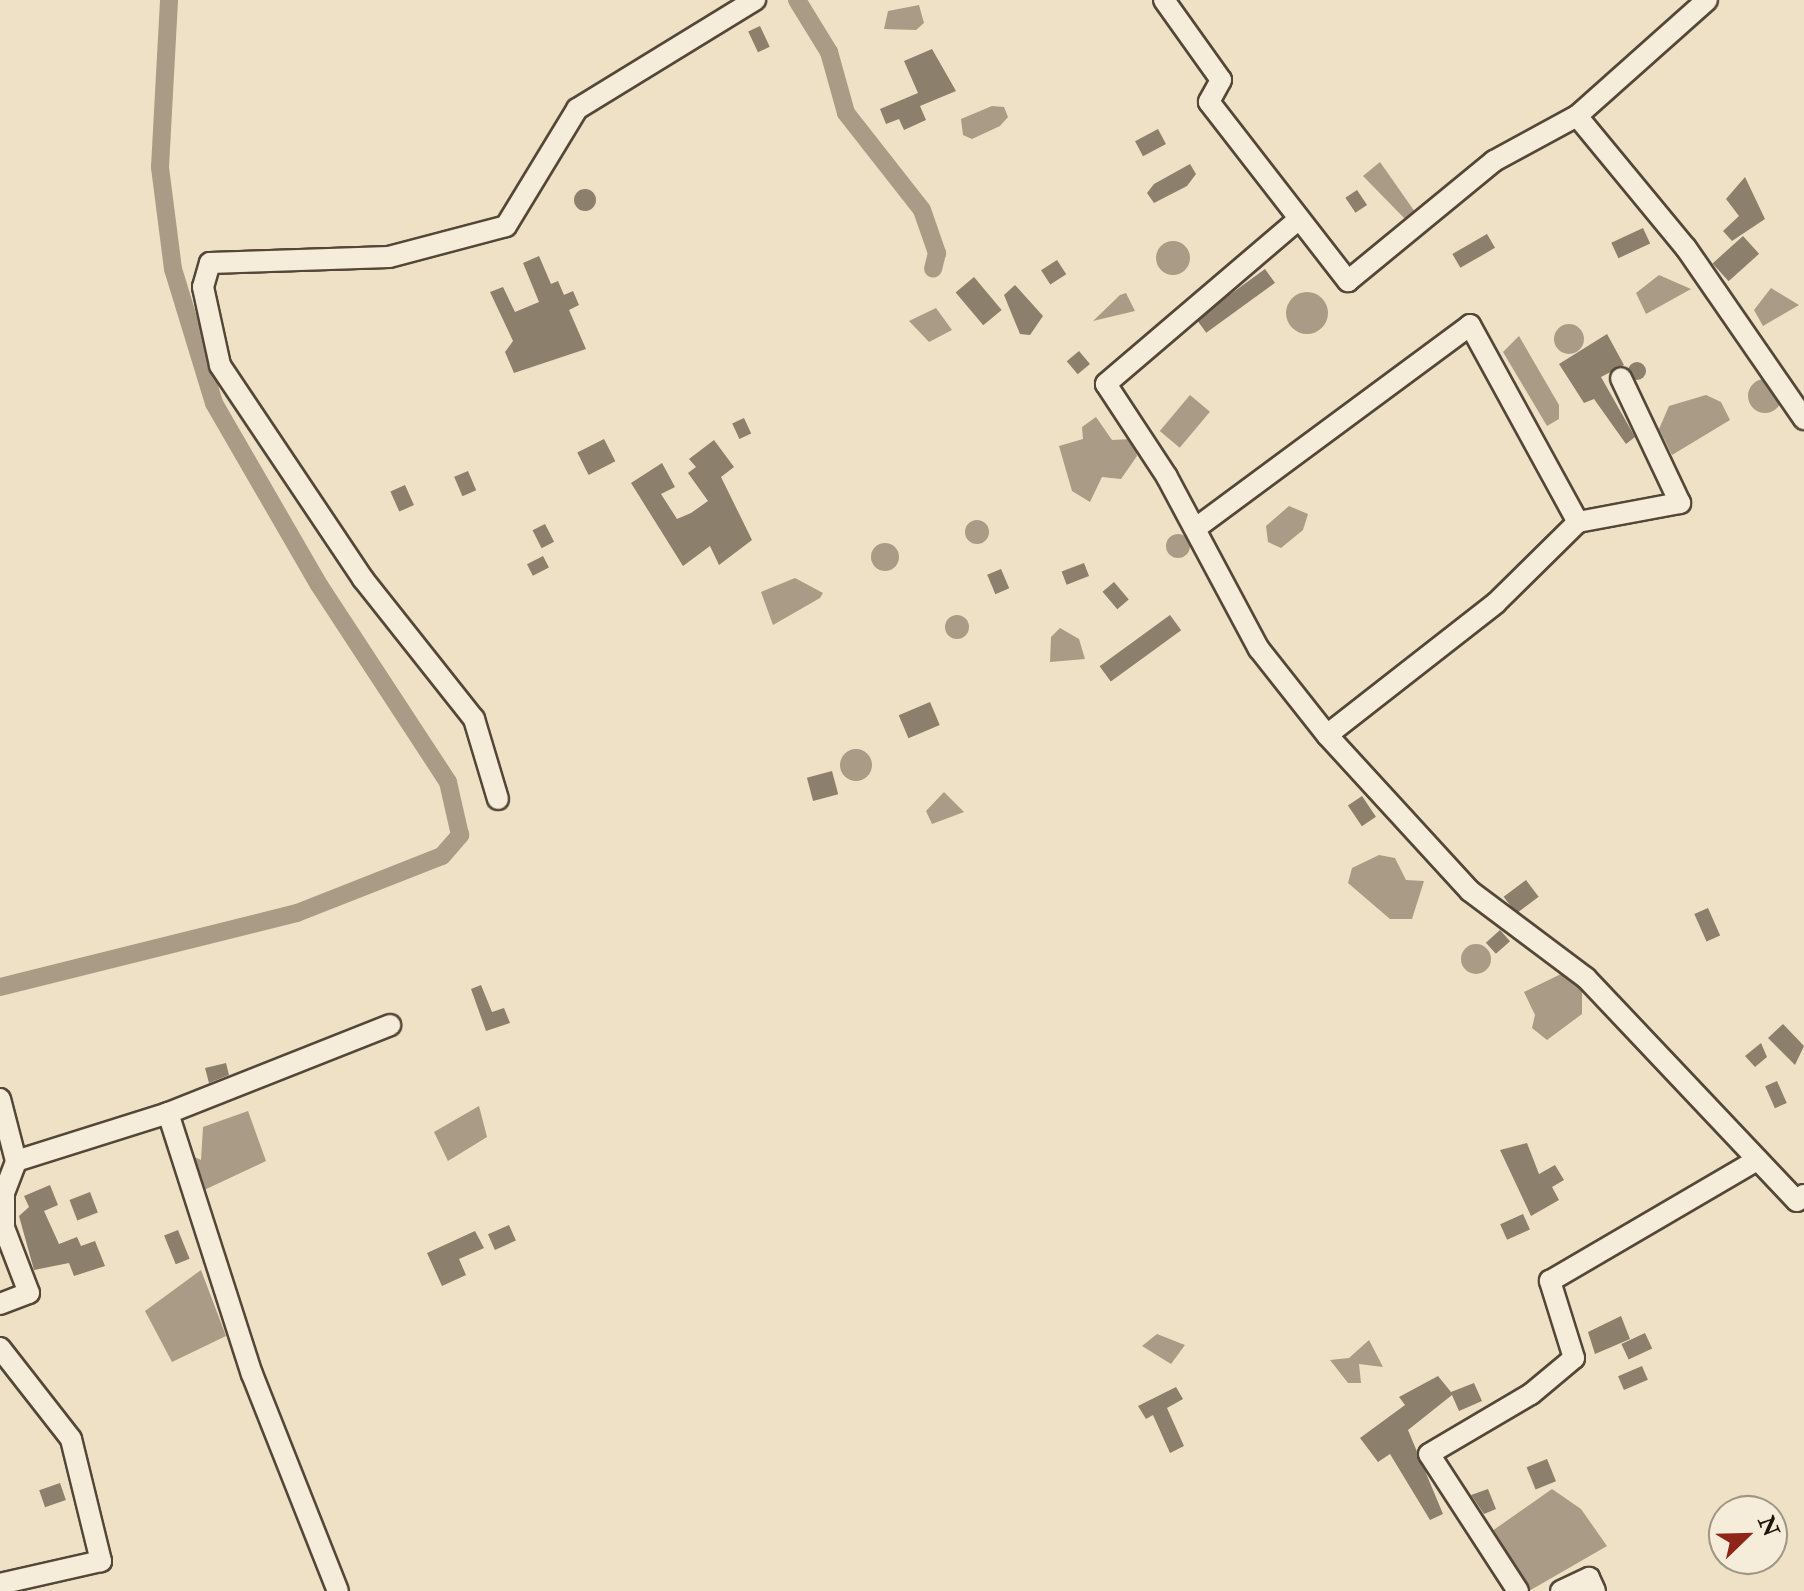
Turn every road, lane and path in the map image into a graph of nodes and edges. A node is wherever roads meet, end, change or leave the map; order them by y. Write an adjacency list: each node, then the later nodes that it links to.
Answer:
1 (755, 0): 11 (street)
2 (1164, 0): 5 (street)
3 (1707, 0): 4 (street)
4 (1577, 116): 5 (street); 7 (street)
5 (1299, 219): 9 (street)
6 (1621, 378): 8 (street)
7 (1804, 419)
8 (1578, 522): 9 (street); 10 (street)
9 (1196, 528): 10 (street)
10 (1327, 735): 15 (street)
11 (498, 799)
12 (390, 1025): 14 (street)
13 (0, 1099): 16 (street)
14 (168, 1113): 16 (street); 21 (street)
15 (1757, 1160): 17 (street); 22 (street)
16 (16, 1161): 18 (street)
17 (1804, 1195)
18 (0, 1304)
19 (0, 1348): 20 (street)
20 (0, 1584)
21 (338, 1591)
22 (1518, 1591)
23 (1561, 1591): 24 (street)
24 (1595, 1591)

